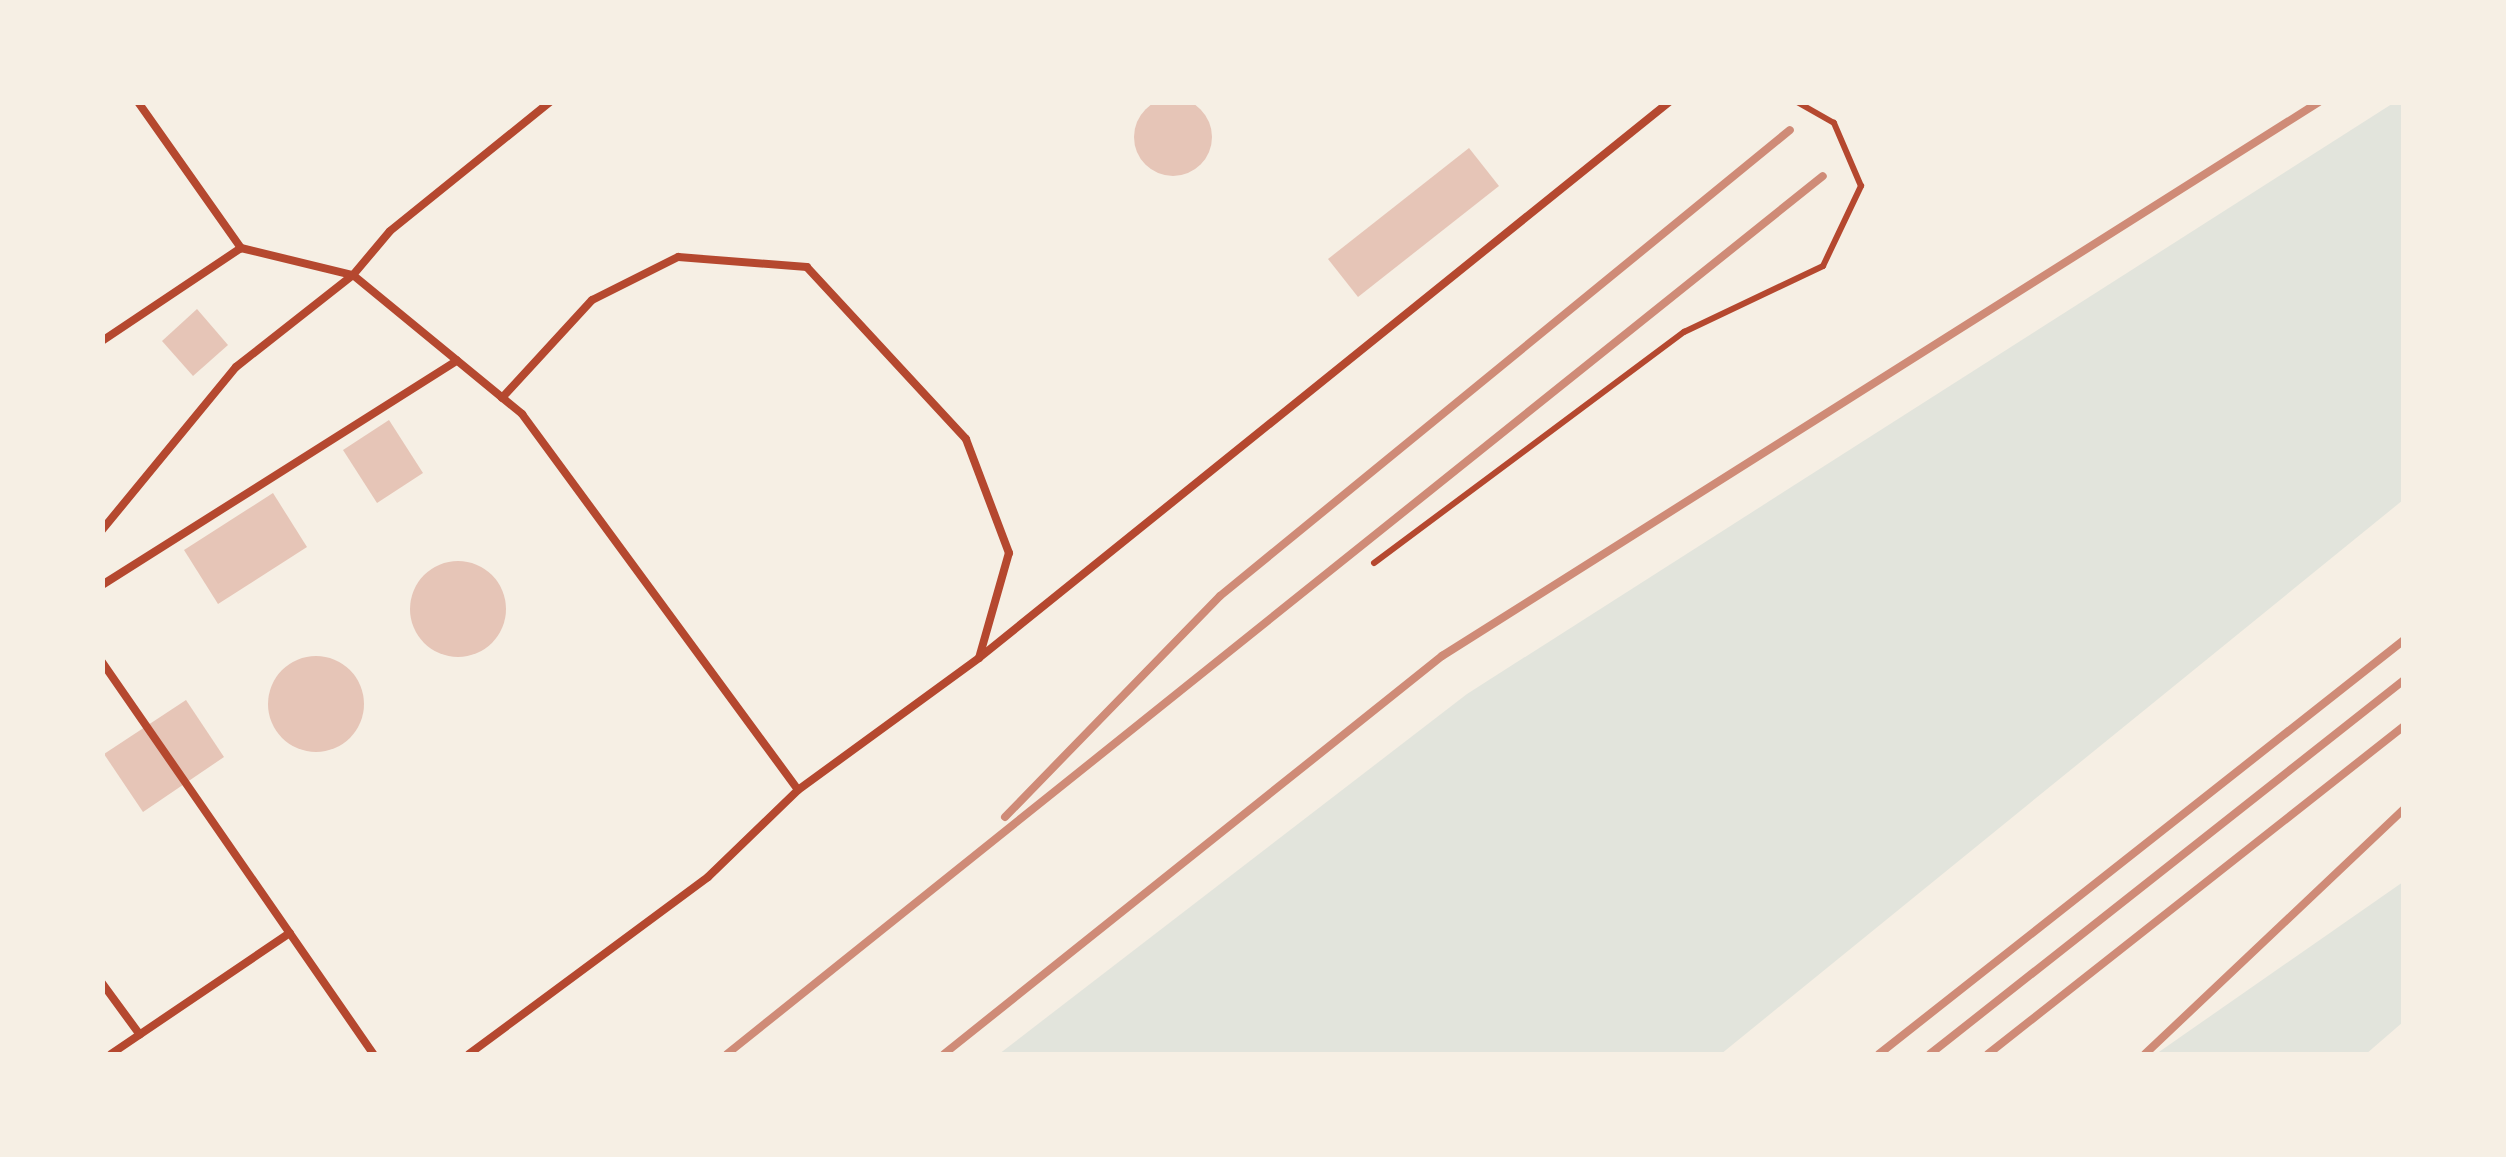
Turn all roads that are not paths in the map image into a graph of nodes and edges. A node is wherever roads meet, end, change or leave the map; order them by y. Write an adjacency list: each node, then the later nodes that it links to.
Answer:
1 (138, 102): 4 (lane)
2 (550, 102): 5 (lane)
3 (1669, 102): 11 (lane)
4 (241, 248): 5 (lane); 6 (lane)
5 (353, 276): 7 (lane); 9 (lane)
6 (102, 340)
7 (457, 361): 8 (lane); 10 (lane)
8 (502, 398): 11 (lane); 13 (lane)
9 (102, 530)
10 (102, 585)
11 (979, 658): 13 (lane)
12 (102, 662): 14 (lane)
13 (798, 790): 19 (lane)
14 (290, 933): 16 (lane); 18 (lane)
15 (102, 984): 16 (lane)
16 (140, 1035): 17 (lane)
17 (111, 1054)
18 (373, 1054)
19 (469, 1054)

